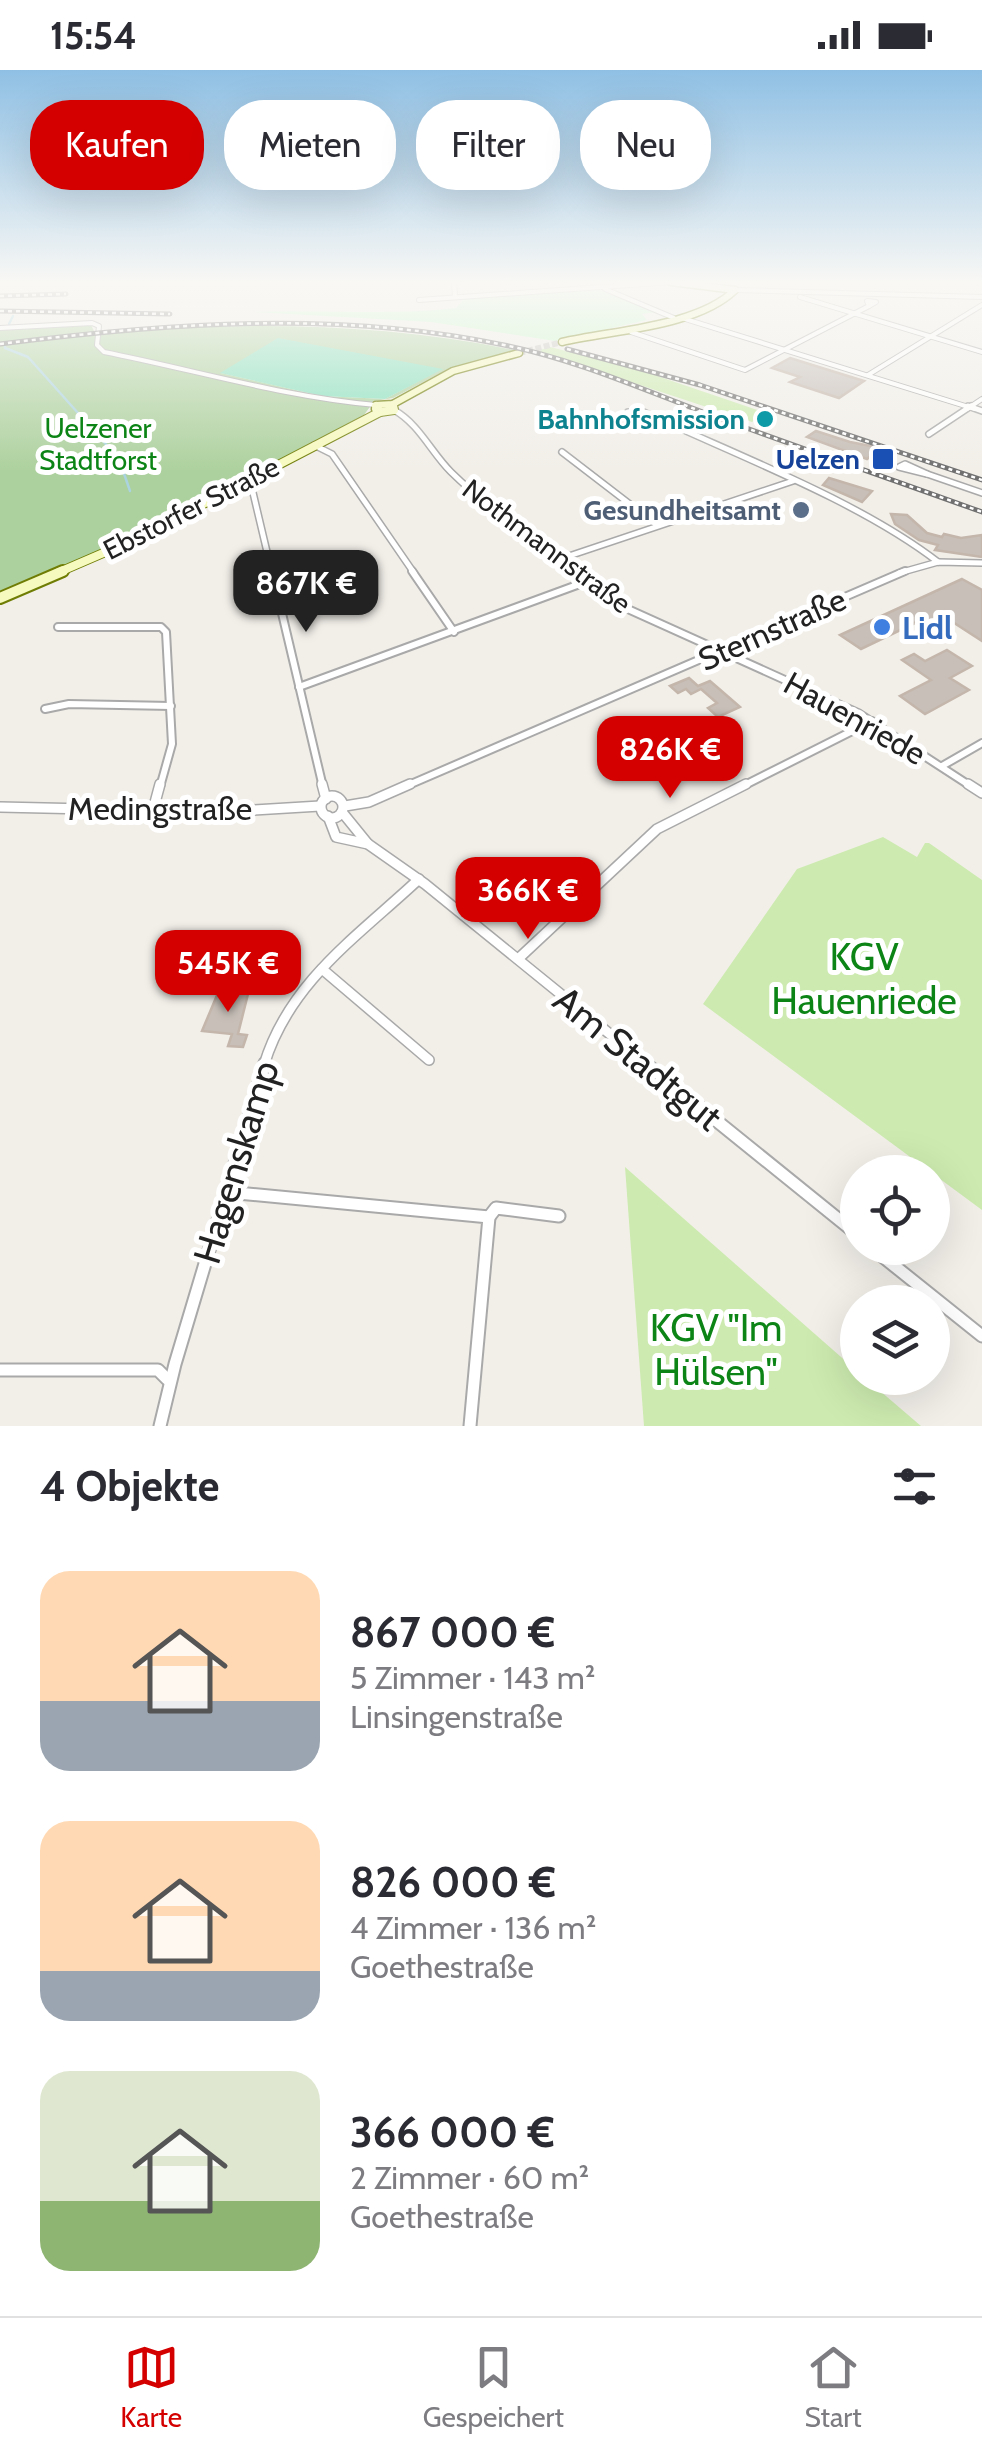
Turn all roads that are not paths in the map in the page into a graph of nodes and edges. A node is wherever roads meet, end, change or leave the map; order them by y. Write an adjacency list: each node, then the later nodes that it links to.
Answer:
1 (96, 345): 12 (street)
2 (671, 345): 6 (street)
3 (774, 345): 6 (street)
4 (796, 345): 6 (street)
5 (916, 345): 8 (street)
6 (788, 350): 8 (street)
7 (519, 353): 10 (main road)
8 (868, 375): 11 (street)
9 (982, 399): 11 (street)
10 (394, 407): 12 (main road, Ebstorfer Straße); 23 (street, Nothmannstraße)
11 (971, 407): 13 (street); 15 (street)
12 (378, 409): 16 (main road, Ebstorfer Straße)
13 (982, 411)
14 (628, 412): 20 (street)
15 (929, 434)
16 (314, 445): 19 (main road, Ebstorfer Straße); 29 (street)
17 (562, 452): 22 (street)
18 (927, 474): 21 (street)
19 (250, 480): 27 (main road, Ebstorfer Straße); 31 (street)
20 (793, 481): 22 (street); 24 (street)
21 (982, 493)
22 (657, 525): 23 (street)
23 (557, 560): 26 (street, Nothmannstraße)
24 (938, 562): 25 (street, Sternstraße); 30 (street, Sternstraße)
25 (982, 563)
26 (588, 582): 29 (street); 30 (street, Nothmannstraße)
27 (0, 598)
28 (58, 628): 32 (street)
29 (454, 632): 31 (street)
30 (724, 650): 34 (street, Hauenriede); 40 (street, Sternstraße)
31 (299, 687): 38 (street)
32 (171, 706): 33 (street); 41 (street)
33 (46, 709)
34 (872, 721): 36 (street, Hauenriede); 45 (street)
35 (982, 743): 36 (street)
36 (942, 766): 37 (street, Hauenriede)
37 (982, 793)
38 (323, 802): 40 (street); 41 (street, Medingstraße); 42 (street)
39 (0, 807): 41 (street, Medingstraße)
40 (343, 809): 42 (street, Sternstraße); 43 (street)
41 (154, 810)
42 (328, 816): 43 (street)
43 (368, 844): 44 (street, Am Stadtgut)
44 (419, 879): 45 (street, Am Stadtgut); 46 (street, Hagenskamp)
45 (518, 959): 51 (street, Am Stadtgut)
46 (322, 969): 47 (street); 48 (street, Hagenskamp)
47 (429, 1060)
48 (227, 1192): 50 (street); 55 (street, Hagenskamp)
49 (559, 1216): 50 (street)
50 (489, 1217): 57 (street)
51 (840, 1221)
52 (893, 1265): 53 (street)
53 (982, 1336)
54 (0, 1370): 55 (street)
55 (167, 1379): 56 (street, Hagenskamp)
56 (160, 1426)
57 (470, 1426)

